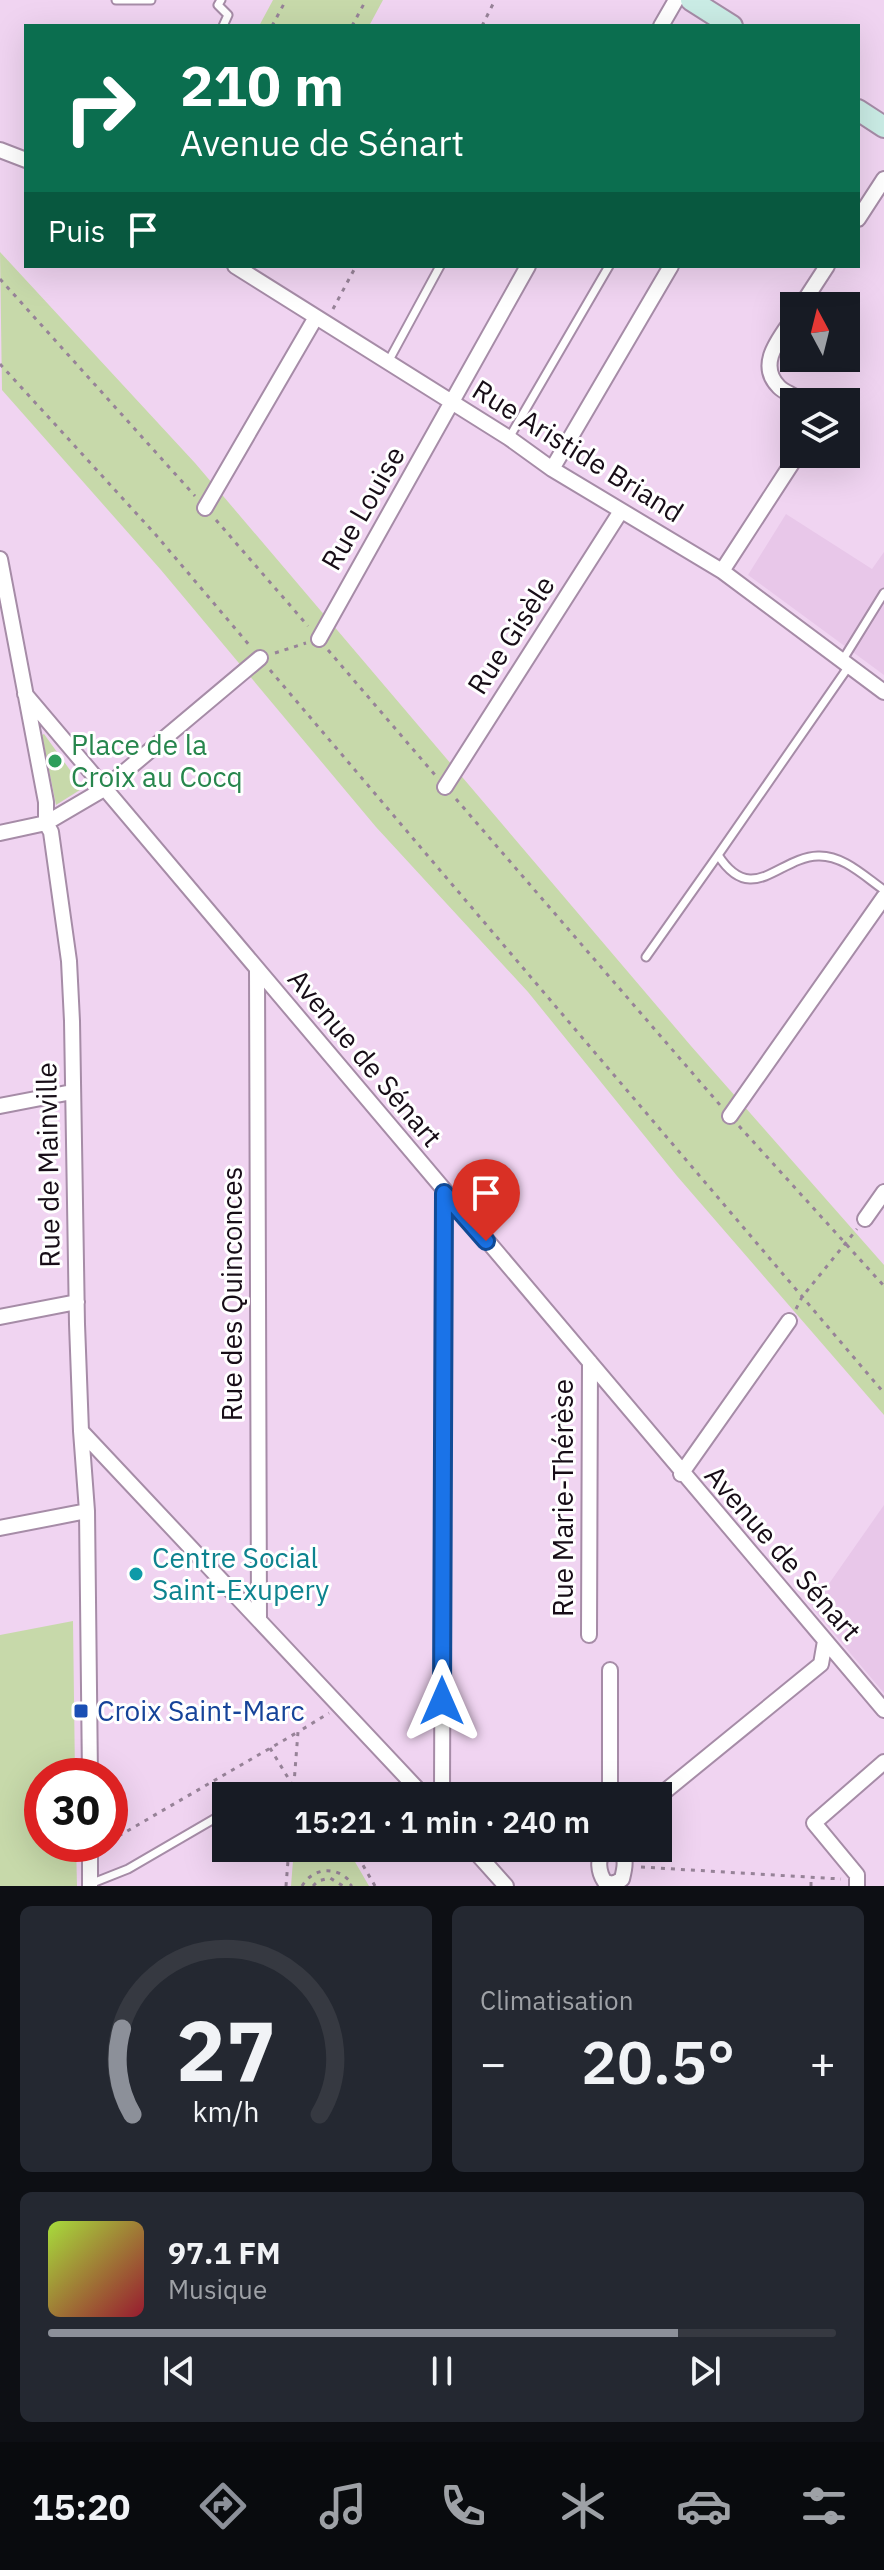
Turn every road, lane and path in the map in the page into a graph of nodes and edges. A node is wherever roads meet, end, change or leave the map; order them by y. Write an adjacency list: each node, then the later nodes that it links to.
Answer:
1 (116, 0): 2 (lane)
2 (151, 0)
3 (221, 0): 9 (lane)
4 (286, 0): 10 (path)
5 (366, 0): 11 (path)
6 (495, 0): 12 (path)
7 (676, 0): 13 (street)
8 (691, 0): 14 (main road)
9 (224, 24)
10 (273, 24)
11 (353, 24)
12 (483, 24)
13 (662, 24)
14 (726, 24)
15 (860, 111): 16 (main road)
16 (884, 127)
17 (0, 150): 18 (street)
18 (24, 159)
19 (884, 179): 20 (street)
20 (860, 216)
21 (238, 268): 29 (street, Rue Aristide Briand)
22 (355, 268): 29 (path)
23 (439, 268): 31 (lane)
24 (527, 268): 34 (street, Rue Louise)
25 (608, 268): 35 (lane)
26 (670, 268): 37 (street)
27 (826, 268): 28 (street)
28 (810, 292)
29 (321, 320): 31 (street, Rue Aristide Briand); 38 (street)
30 (780, 339): 33 (street)
31 (388, 362): 34 (street, Rue Aristide Briand)
32 (0, 364): 45 (path)
33 (780, 389)
34 (453, 403): 35 (street, Rue Aristide Briand); 44 (street, Rue Louise)
35 (509, 438): 37 (street, Rue Aristide Briand)
36 (789, 468): 41 (street)
37 (552, 469): 39 (street, Rue Aristide Briand)
38 (205, 508)
39 (621, 511): 41 (street, Rue Aristide Briand); 49 (street, Rue Gisèle)
40 (0, 559): 43 (street, Rue de Mainville)
41 (722, 571): 46 (street, Rue Aristide Briand)
42 (884, 593): 46 (lane)
43 (4, 610): 48 (street, Rue de Mainville)
44 (319, 639): 45 (path)
45 (260, 658): 50 (street); 64 (path)
46 (846, 663): 47 (street, Rue Aristide Briand); 53 (lane)
47 (884, 692)
48 (25, 694): 50 (street, Avenue de Sénart); 51 (street, Rue de Mainville)
49 (445, 787)
50 (104, 789): 51 (street); 57 (street, Avenue de Sénart)
51 (46, 823): 52 (street); 58 (street, Rue de Mainville)
52 (0, 833)
53 (718, 855): 54 (lane); 56 (lane)
54 (884, 890)
55 (884, 897): 60 (street)
56 (646, 957)
57 (257, 970): 62 (street, Avenue de Sénart); 74 (street, Rue des Quinconces)
58 (72, 1092): 59 (street); 65 (street, Rue de Mainville)
59 (0, 1106)
60 (730, 1116)
61 (884, 1192): 63 (street)
62 (444, 1193): 68 (street, Avenue de Sénart); 87 (street)
63 (867, 1217): 64 (path)
64 (802, 1297): 67 (path); 69 (path)
65 (77, 1302): 66 (street); 70 (street, Rue de Mainville)
66 (0, 1317)
67 (788, 1323): 71 (street)
68 (590, 1362): 71 (street, Avenue de Sénart); 75 (street, Rue Marie-Thérèse)
69 (884, 1393)
70 (81, 1431): 72 (street, Rue de Mainville); 74 (street)
71 (681, 1474): 76 (street, Avenue de Sénart)
72 (87, 1511): 73 (street); 82 (street, Rue de Mainville)
73 (0, 1528)
74 (259, 1618): 78 (street)
75 (589, 1635)
76 (825, 1641): 79 (street, Avenue de Sénart); 89 (street)
77 (610, 1670): 88 (street)
78 (340, 1706): 80 (path); 86 (street)
79 (884, 1710)
80 (298, 1732): 81 (path); 85 (path)
81 (270, 1748): 84 (path); 91 (path)
82 (90, 1758)
83 (884, 1762): 100 (street)
84 (291, 1782)
85 (294, 1782)
86 (411, 1782)
87 (442, 1782)
88 (610, 1782)
89 (672, 1786)
90 (212, 1820): 101 (lane)
91 (128, 1831)
92 (90, 1862): 101 (street)
93 (288, 1862): 103 (path)
94 (361, 1862): 108 (path)
95 (485, 1862): 109 (street)
96 (600, 1862): 102 (street)
97 (625, 1862): 98 (street)
98 (625, 1866): 99 (path); 102 (street)
99 (811, 1877): 100 (path); 110 (path)
100 (857, 1883)
101 (90, 1885)
102 (614, 1885)
103 (286, 1886)
104 (302, 1886): 107 (path)
105 (313, 1886): 106 (path)
106 (343, 1886)
107 (350, 1886)
108 (375, 1886)
109 (506, 1886)
110 (811, 1886)

